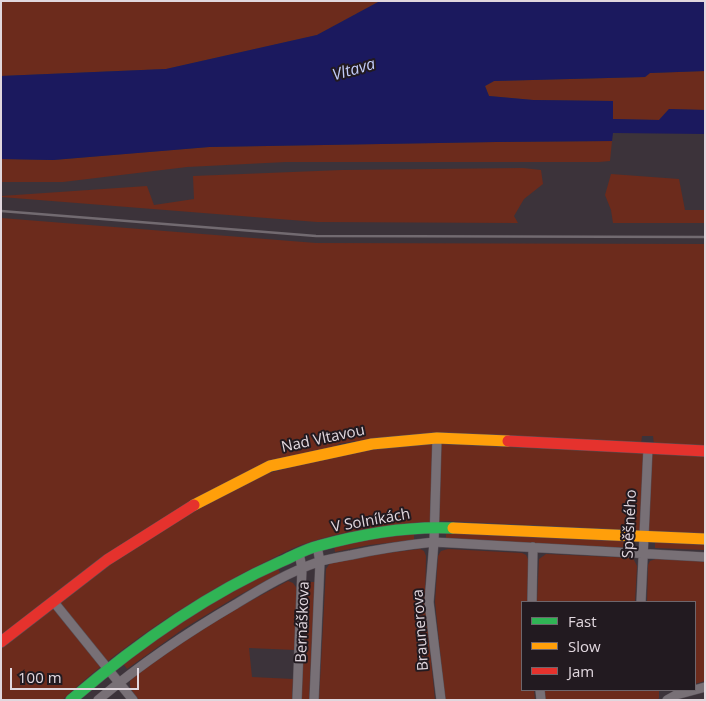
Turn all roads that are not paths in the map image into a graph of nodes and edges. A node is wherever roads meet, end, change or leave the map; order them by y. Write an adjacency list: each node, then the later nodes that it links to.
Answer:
1 (437, 438): 2 (street, Nad Vltavou); 4 (street, Braunerova); 15 (street, Nad Vltavou)
2 (648, 448): 3 (street, Nad Vltavou); 5 (street, Spěšného)
3 (705, 451)
4 (434, 527): 5 (street, V Solníkách); 7 (street, Braunerova); 8 (street, V Solníkách)
5 (644, 537): 6 (street, V Solníkách); 11 (street, Spěšného)
6 (705, 540)
7 (434, 542): 9 (street, V Solníkách); 13 (street, V Solníkách); 27 (street, Braunerova)
8 (317, 546): 10 (street, V Solníkách); 13 (street, Bernáškova)
9 (533, 547): 11 (street, V Solníkách); 16 (street)
10 (299, 553): 14 (street, Bernáškova); 19 (street, V Solníkách)
11 (643, 554): 12 (street, V Solníkách); 17 (street, Spěšného)
12 (705, 557)
13 (320, 562): 14 (street, V Solníkách); 26 (street, Bernáškova)
14 (302, 568): 20 (street, V Solníkách); 25 (street, Bernáškova)
15 (53, 601): 18 (street, Nad Vltavou); 19 (street)
16 (532, 601)
17 (640, 601)
18 (1, 642)
19 (107, 669): 20 (street); 22 (street, V Solníkách)
20 (119, 682): 23 (street, V Solníkách); 24 (street)
21 (692, 691): 28 (street)
22 (70, 700)
23 (98, 700)
24 (133, 700)
25 (297, 700)
26 (314, 700)
27 (441, 700)
28 (667, 700)

